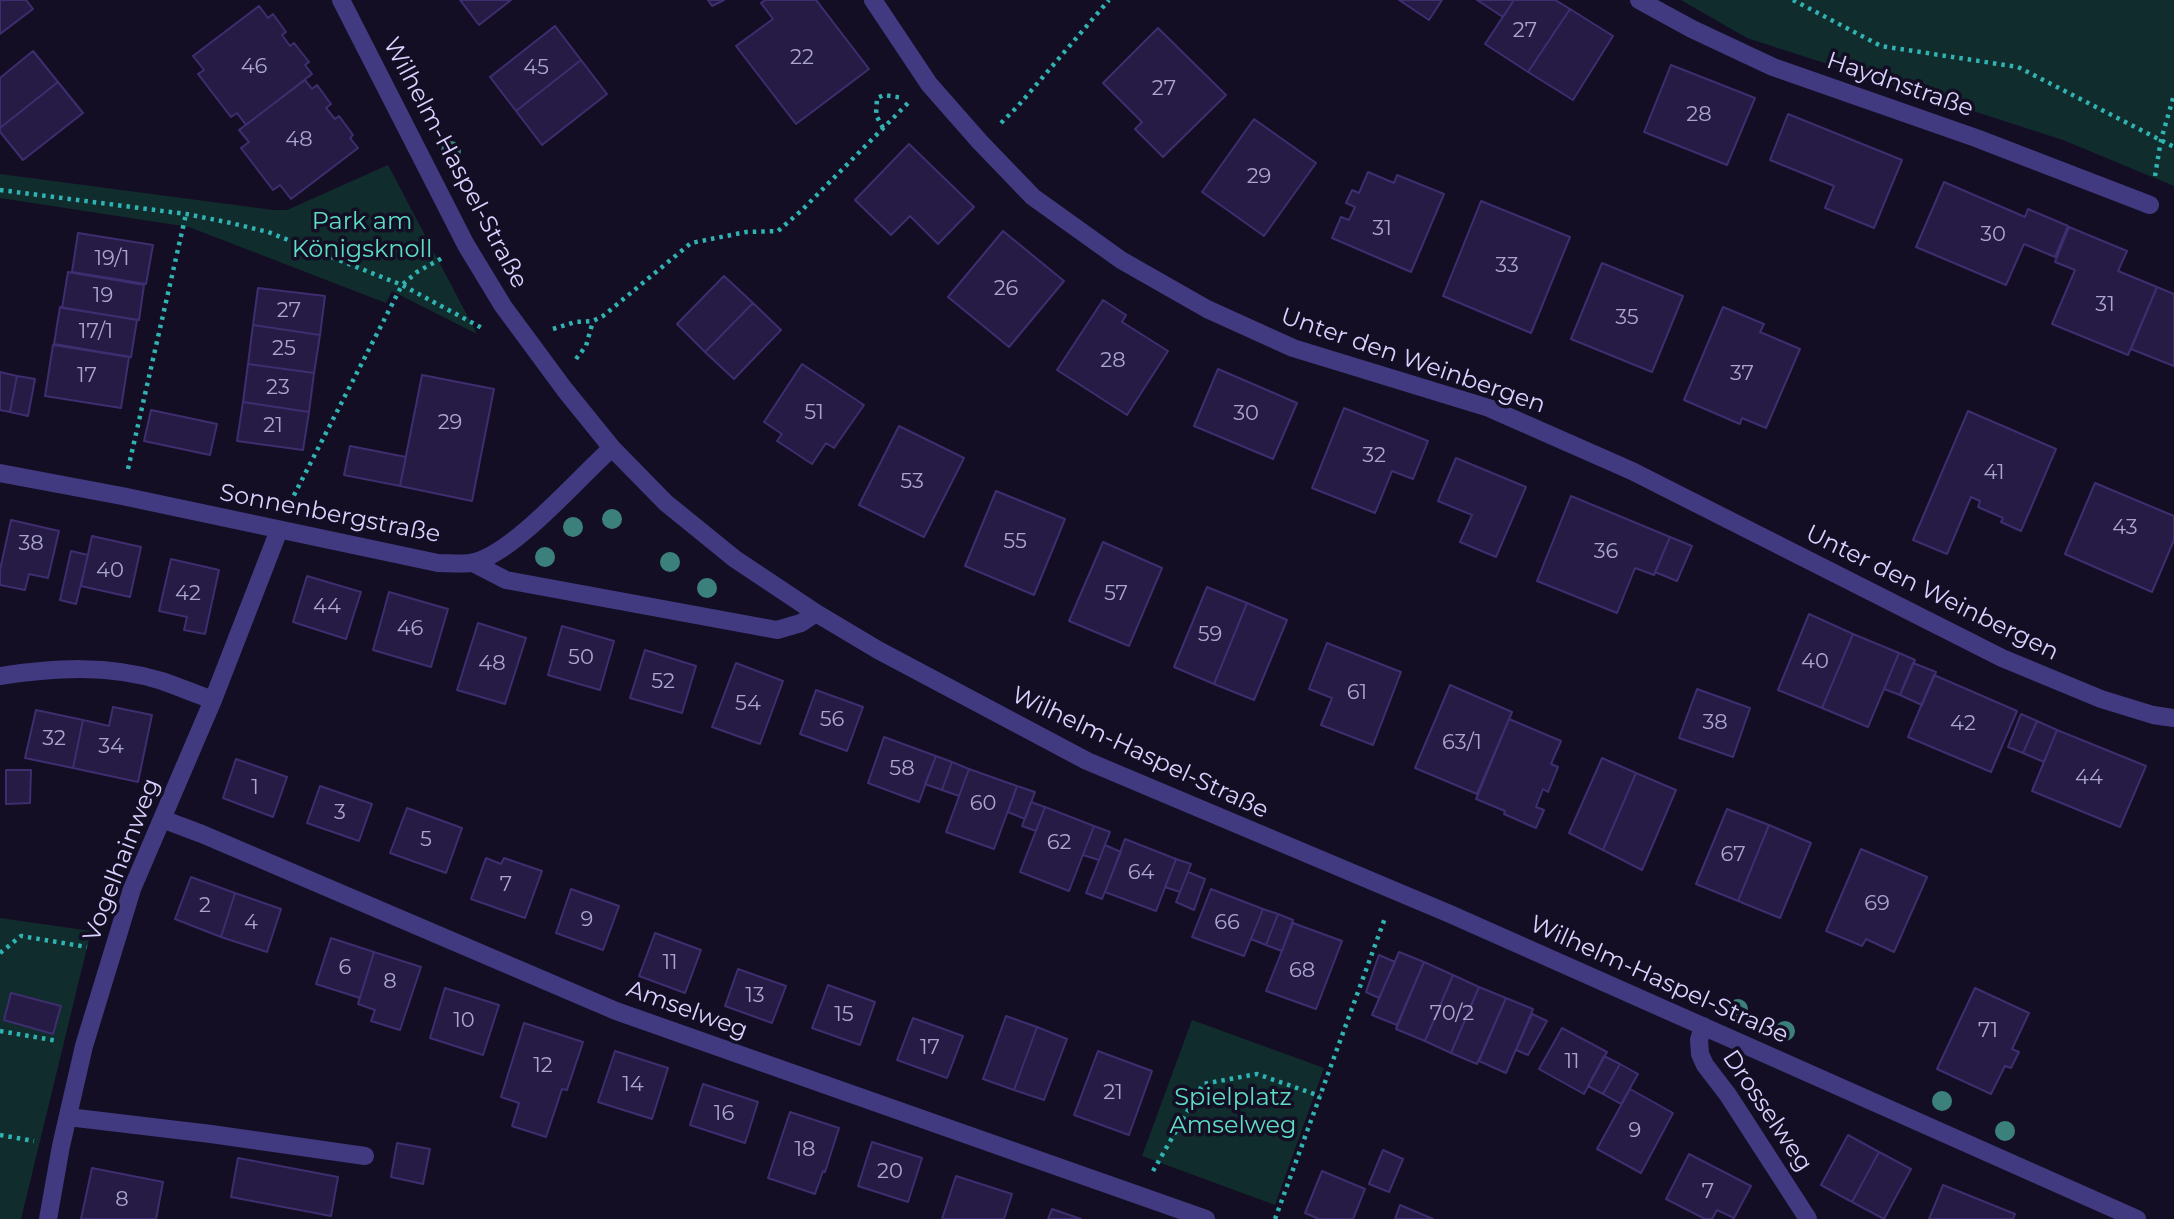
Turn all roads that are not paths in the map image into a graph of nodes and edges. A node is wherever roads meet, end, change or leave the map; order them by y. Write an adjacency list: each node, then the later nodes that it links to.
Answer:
1 (341, 0): 5 (street, Wilhelm-Haspel-Straße)
2 (873, 0): 12 (street, Unter den Weinbergen)
3 (1639, 0): 4 (street, Haydnstraße)
4 (2150, 205)
5 (612, 448): 8 (street, Sonnenbergstraße); 9 (street, Wilhelm-Haspel-Straße)
6 (0, 473): 7 (street, Sonnenbergstraße)
7 (279, 530): 8 (street, Sonnenbergstraße); 11 (street, Vogelhainweg)
8 (473, 563): 9 (street)
9 (816, 613): 14 (street, Wilhelm-Haspel-Straße)
10 (0, 676): 11 (street)
11 (213, 700): 13 (street, Vogelhainweg)
12 (2174, 718)
13 (162, 820): 15 (street, Vogelhainweg); 18 (street, Amselweg)
14 (1703, 1026): 19 (street, Drosselweg); 20 (street, Wilhelm-Haspel-Straße)
15 (68, 1118): 16 (street); 17 (street, Vogelhainweg)
16 (365, 1156)
17 (48, 1219)
18 (1206, 1219)
19 (1808, 1219)
20 (2137, 1219)

